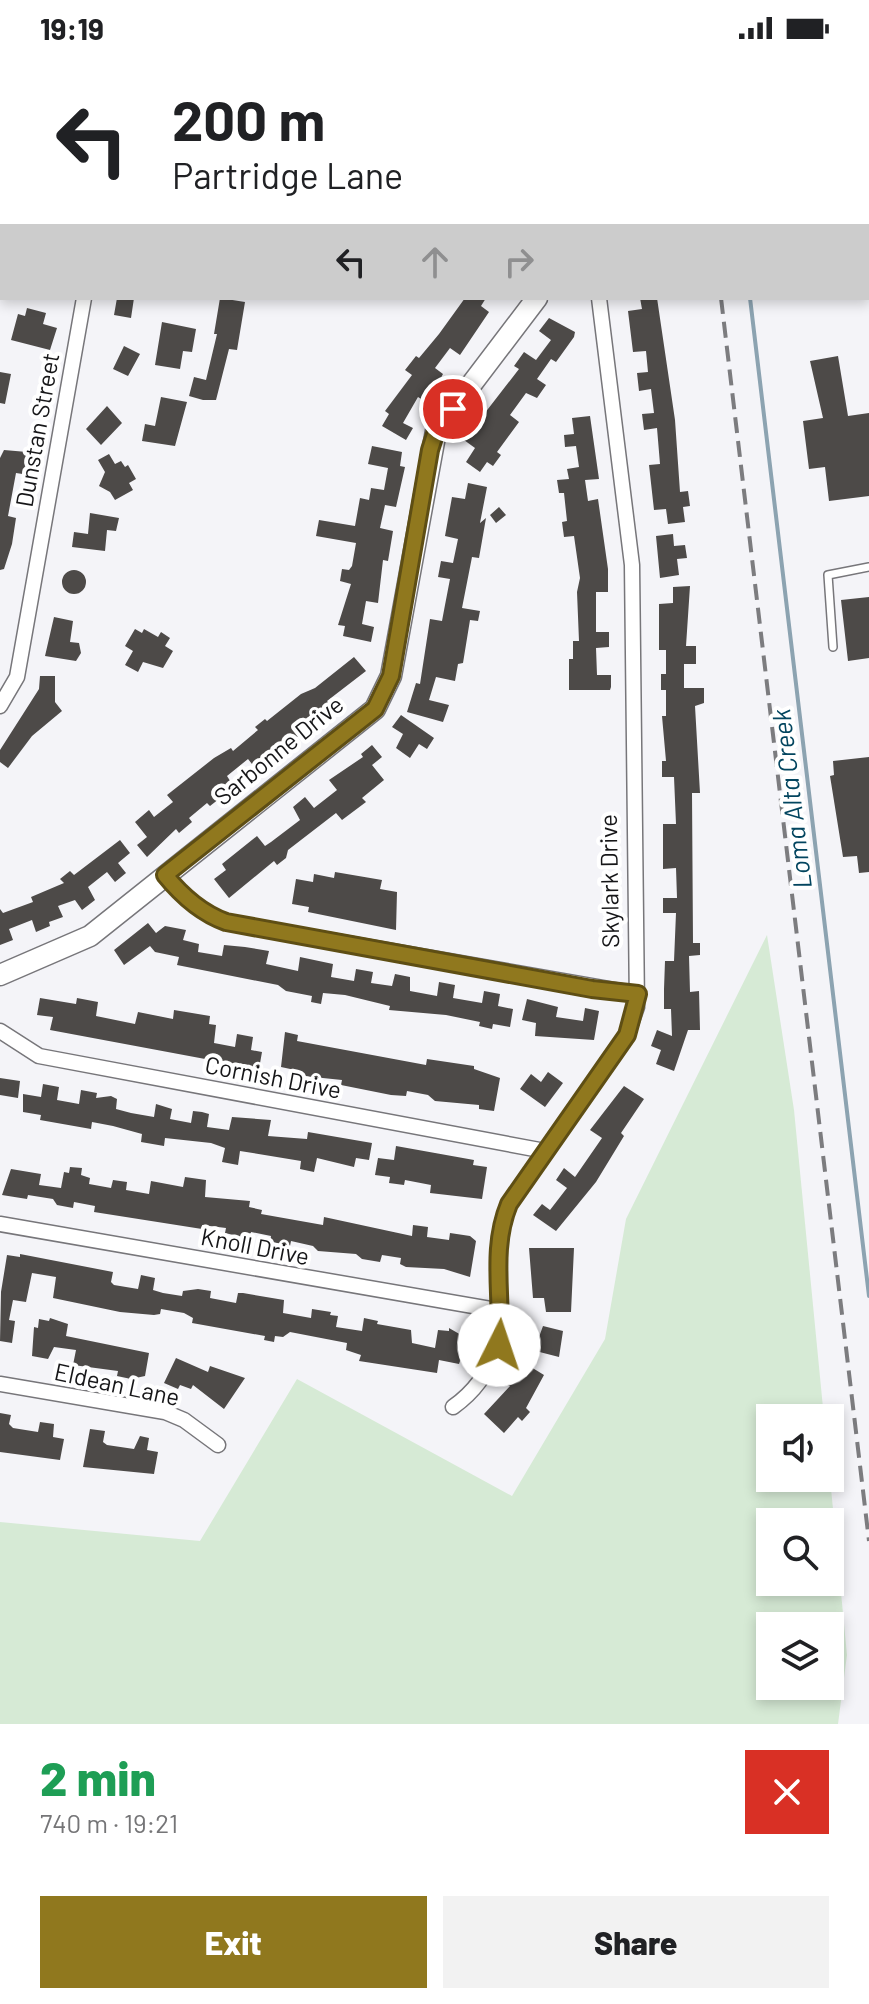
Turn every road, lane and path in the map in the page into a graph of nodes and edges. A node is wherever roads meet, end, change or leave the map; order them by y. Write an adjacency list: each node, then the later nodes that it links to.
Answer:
1 (84, 300): 6 (street, Dunstan Street)
2 (535, 300): 7 (street, Sarbonne Drive)
3 (599, 300): 9 (street, Skylark Drive)
4 (869, 567): 5 (lane)
5 (833, 647)
6 (0, 706)
7 (165, 875): 8 (street, Sarbonne Drive); 9 (street)
8 (0, 975)
9 (638, 994): 11 (street, Skylark Drive)
10 (0, 1031): 11 (street, Cornish Drive)
11 (545, 1151): 13 (street, Skylark Drive)
12 (0, 1224): 13 (street, Knoll Drive)
13 (502, 1311): 15 (street, Skylark Drive)
14 (0, 1384): 16 (street, Eldean Lane)
15 (453, 1407)
16 (218, 1445)

